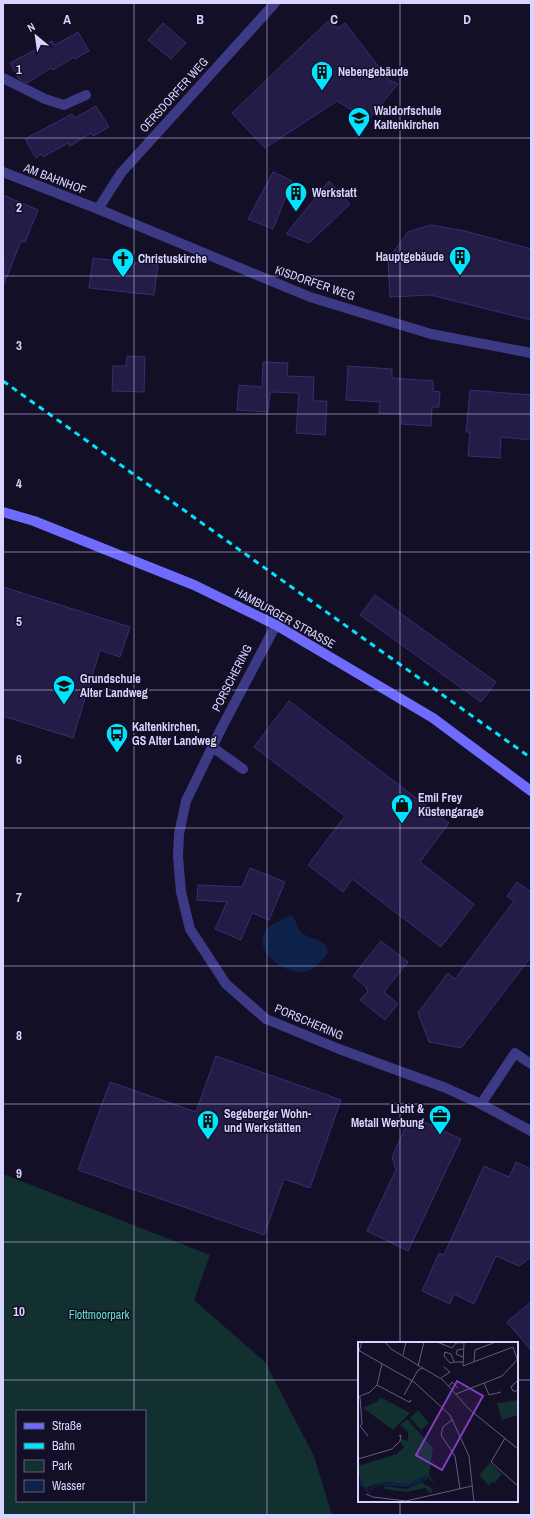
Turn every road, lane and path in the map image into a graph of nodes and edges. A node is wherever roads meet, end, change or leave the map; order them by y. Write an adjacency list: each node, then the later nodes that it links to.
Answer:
1 (275, 3): 5 (street, OERSDORFER WEG)
2 (3, 78): 3 (street)
3 (86, 95)
4 (3, 172): 5 (street, AM BAHNHOF)
5 (98, 209): 6 (street, KISDORFER WEG)
6 (531, 353)
7 (3, 512): 8 (main road, HAMBURGER STRASSE)
8 (276, 625): 9 (street, PORSCHERING); 11 (main road, HAMBURGER STRASSE)
9 (212, 747): 10 (street); 13 (street, PORSCHERING)
10 (243, 769)
11 (531, 791)
12 (531, 1064): 13 (street)
13 (482, 1104): 14 (street, PORSCHERING)
14 (531, 1131)

